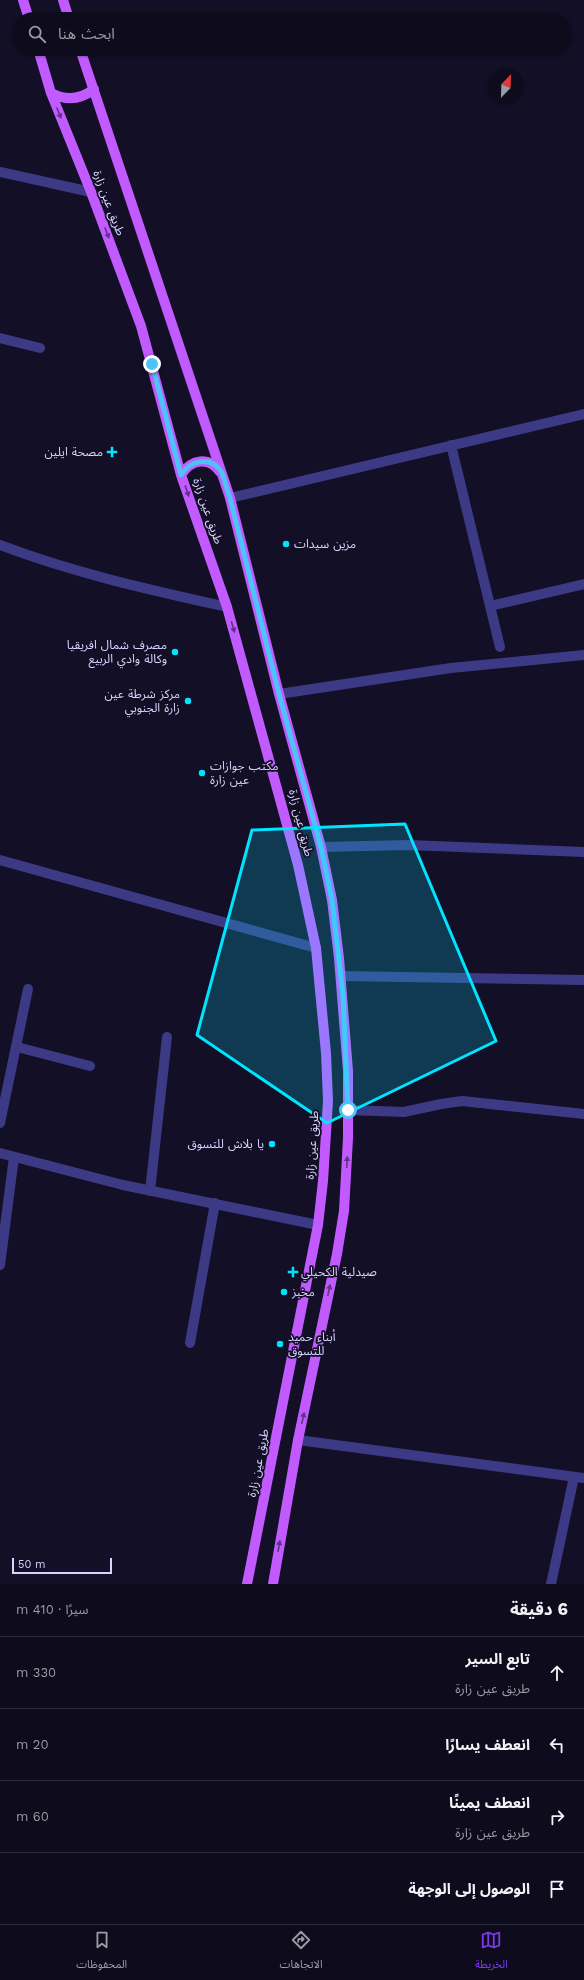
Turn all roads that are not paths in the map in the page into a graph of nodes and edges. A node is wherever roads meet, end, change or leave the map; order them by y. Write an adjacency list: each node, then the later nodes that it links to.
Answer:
1 (23, 0): 3 (main road)
2 (63, 0): 4 (main road)
3 (27, 12)
4 (67, 12)
5 (40, 56): 8 (main road, طريق عين زارة)
6 (82, 56): 7 (main road, طريق عين زارة)
7 (94, 89): 8 (main road); 15 (main road, طريق عين زارة)
8 (51, 93): 10 (main road, طريق عين زارة, one-way to 10)
9 (0, 172): 10 (street)
10 (91, 192): 16 (main road, طريق عين زارة, one-way to 16)
11 (0, 338): 12 (street)
12 (40, 348)
13 (584, 414): 14 (street)
14 (451, 445): 17 (street); 20 (street)
15 (222, 473): 16 (main road); 17 (main road, طريق عين زارة)
16 (181, 475): 21 (main road, طريق عين زارة, one-way to 21)
17 (230, 498): 24 (main road, طريق عين زارة)
18 (0, 545): 21 (street)
19 (584, 584): 20 (street)
20 (490, 606): 22 (street)
21 (227, 607): 28 (main road, طريق عين زارة, one-way to 28)
22 (500, 647)
23 (584, 655): 24 (street)
24 (279, 694): 25 (main road, طريق عين زارة)
25 (321, 847): 26 (street); 29 (main road, طريق عين زارة)
26 (584, 852)
27 (0, 860): 28 (street)
28 (316, 948): 42 (main road, طريق عين زارة)
29 (341, 976): 30 (street); 35 (main road, طريق عين زارة)
30 (584, 980)
31 (28, 989): 33 (street)
32 (167, 1037): 40 (street)
33 (17, 1047): 34 (street); 37 (street)
34 (90, 1066)
35 (348, 1110): 36 (street); 45 (main road, طريق عين زارة, one-way to 35)
36 (584, 1114)
37 (0, 1123)
38 (0, 1153): 39 (street)
39 (14, 1157): 40 (street); 43 (street)
40 (150, 1191): 41 (street)
41 (215, 1203): 42 (street); 44 (street)
42 (318, 1225): 47 (main road, طريق عين زارة)
43 (0, 1265)
44 (190, 1343)
45 (298, 1440): 46 (street); 48 (main road, طريق عين زارة, one-way to 45)
46 (579, 1478): 49 (street)
47 (247, 1584)
48 (273, 1584)
49 (551, 1584)

